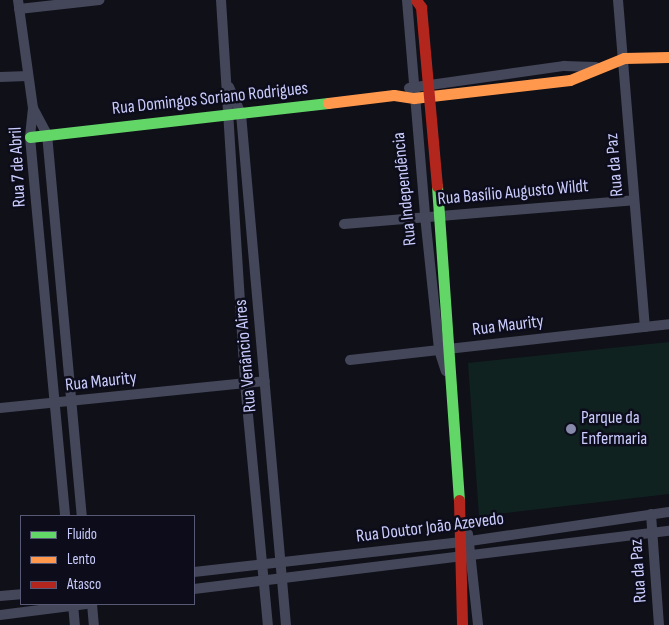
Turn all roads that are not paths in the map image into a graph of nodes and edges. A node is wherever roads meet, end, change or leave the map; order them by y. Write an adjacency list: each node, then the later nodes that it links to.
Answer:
1 (99, 0): 6 (street)
2 (221, 0): 14 (street, Rua Venâncio Aires)
3 (407, 0): 13 (street, Rua Independência)
4 (416, 0): 12 (street, Rua Independência)
5 (618, 0): 8 (street, Rua da Paz)
6 (19, 4): 10 (street)
7 (669, 57): 8 (street, Rua Domingos Soriano Rodrigues)
8 (624, 58): 9 (street, Rua Domingos Soriano Rodrigues); 23 (street, Rua da Paz)
9 (596, 67): 12 (street, Rua Domingos Soriano Rodrigues); 16 (street, Rua Domingos Soriano Rodrigues)
10 (28, 76): 11 (street); 18 (street)
11 (0, 77)
12 (430, 83): 13 (street, Rua Domingos Soriano Rodrigues); 16 (street, Rua Independência)
13 (413, 85): 15 (street, Rua Domingos Soriano Rodrigues); 17 (street, Rua Independência)
14 (229, 86): 19 (street, Rua Venâncio Aires); 20 (street, Rua Venâncio Aires)
15 (394, 95): 17 (street, Rua Domingos Soriano Rodrigues); 19 (street, Rua Domingos Soriano Rodrigues)
16 (431, 96): 17 (street, Rua Domingos Soriano Rodrigues); 24 (street, Rua Independência)
17 (414, 98): 25 (street, Rua Independência)
18 (33, 108): 21 (street, Rua 7 de Abril); 22 (street, Rua 7 de Abril)
19 (242, 114): 20 (street, Rua Domingos Soriano Rodrigues); 35 (street, Rua Venâncio Aires)
20 (226, 116): 21 (street, Rua Domingos Soriano Rodrigues); 36 (street, Rua Venâncio Aires)
21 (47, 134): 22 (street, Rua Domingos Soriano Rodrigues); 27 (street, Rua 7 de Abril)
22 (30, 137): 28 (street, Rua 7 de Abril)
23 (634, 200): 24 (street, Rua Basílio Augusto Wildt); 32 (street, Rua da Paz)
24 (439, 215): 25 (street, Rua Basílio Augusto Wildt); 29 (street, Rua Independência)
25 (425, 216): 26 (street, Rua Basílio Augusto Wildt); 30 (street, Rua Independência)
26 (344, 224)
27 (60, 286): 28 (street); 37 (street, Rua 7 de Abril)
28 (43, 288): 38 (street, Rua 7 de Abril)
29 (445, 290): 30 (street); 33 (street, Rua Independência)
30 (433, 291): 33 (street, Rua Independência)
31 (669, 324): 32 (street, Rua Maurity)
32 (645, 327): 33 (street, Rua Maurity)
33 (444, 350): 34 (street, Rua Maurity); 43 (street, Rua Independência)
34 (350, 360)
35 (265, 381): 36 (street, Rua Maurity); 52 (street, Rua Venâncio Aires)
36 (246, 383): 37 (street, Rua Maurity); 53 (street, Rua Venâncio Aires)
37 (71, 401): 38 (street, Rua Maurity); 41 (street, Rua 7 de Abril)
38 (54, 403): 39 (street, Rua Maurity); 40 (street, Rua 7 de Abril)
39 (0, 408)
40 (64, 514): 41 (street)
41 (82, 514)
42 (651, 514): 44 (street, Rua Doutor João Azevedo); 46 (street, Rua da Paz); 47 (street, Rua Doutor João Azevedo)
43 (460, 516): 47 (street, Rua Independência); 48 (street, Rua Independência)
44 (669, 516)
45 (669, 531): 46 (street, Rua Doutor João Azevedo)
46 (652, 533): 50 (street, Rua Doutor João Azevedo); 70 (street, Rua da Paz)
47 (470, 541): 48 (street, Rua Doutor João Azevedo); 50 (street, Rua Independência)
48 (457, 542): 49 (street, Rua Doutor João Azevedo); 51 (street, Rua Independência)
49 (399, 548): 52 (street, Rua Doutor João Azevedo); 54 (street)
50 (472, 558): 51 (street, Rua Doutor João Azevedo); 69 (street, Rua Independência)
51 (458, 559): 54 (street, Rua Doutor João Azevedo); 68 (street, Rua Independência)
52 (280, 561): 53 (street, Rua Doutor João Azevedo); 56 (street, Rua Venâncio Aires)
53 (262, 564): 55 (street, Rua Doutor João Azevedo); 57 (street, Rua Venâncio Aires)
54 (401, 565): 56 (street, Rua Doutor João Azevedo)
55 (195, 572)
56 (282, 578): 57 (street, Rua Doutor João Azevedo); 67 (street, Rua Venâncio Aires)
57 (264, 580): 58 (street, Rua Doutor João Azevedo); 66 (street, Rua Venâncio Aires)
58 (195, 589)
59 (20, 594): 60 (street)
60 (0, 596)
61 (73, 605): 63 (street); 64 (street)
62 (92, 605): 65 (street)
63 (0, 615)
64 (75, 625)
65 (94, 625)
66 (268, 625)
67 (286, 625)
68 (462, 625)
69 (478, 625)
70 (659, 625)

